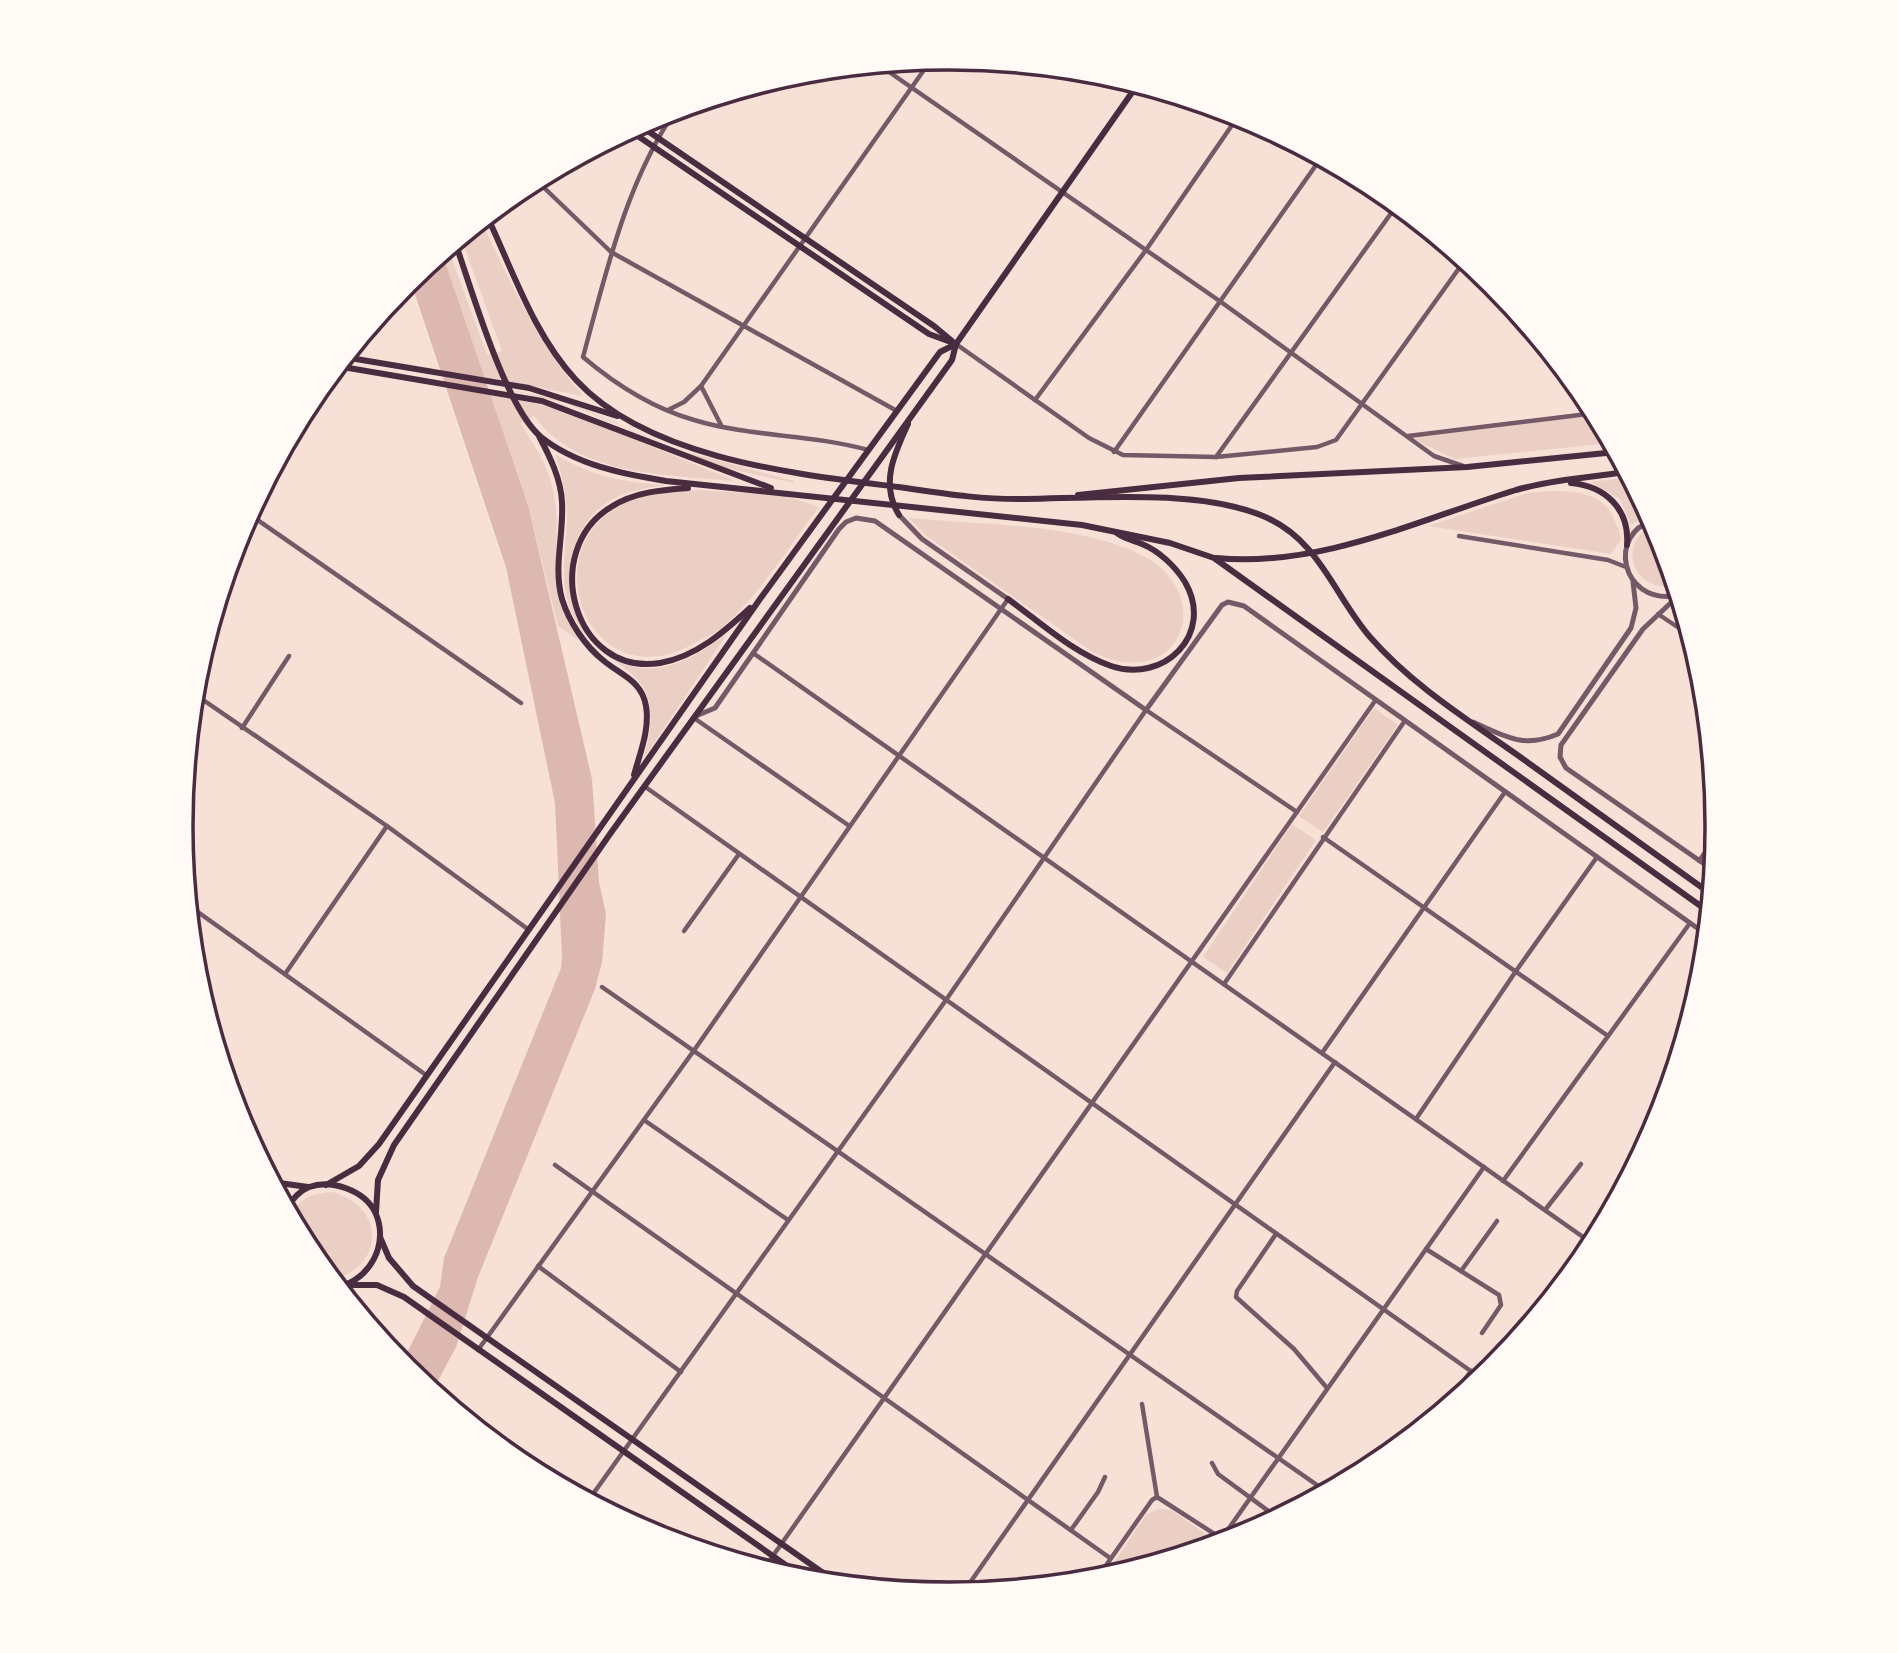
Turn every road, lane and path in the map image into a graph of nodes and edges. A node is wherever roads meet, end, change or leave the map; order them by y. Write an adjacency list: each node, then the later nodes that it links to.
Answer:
1 (922, 71): 3 (street)
2 (890, 73): 3 (street)
3 (911, 88): 13 (street); 16 (street)
4 (1133, 93): 13 (main road)
5 (1232, 125): 18 (street)
6 (665, 126): 9 (street)
7 (650, 132): 9 (main road)
8 (639, 137): 10 (main road)
9 (657, 137): 10 (street); 16 (main road)
10 (652, 146): 17 (main road); 20 (street)
11 (1316, 165): 22 (street)
12 (544, 188): 20 (street)
13 (1062, 195): 18 (street); 24 (main road)
14 (1391, 213): 25 (street)
15 (491, 224): 36 (main road)
16 (806, 237): 17 (street); 24 (main road)
17 (800, 247): 23 (street); 24 (main road)
18 (1146, 250): 22 (street); 29 (street)
19 (458, 251): 37 (main road)
20 (611, 252): 23 (street); 32 (street)
21 (1459, 268): 30 (street)
22 (1221, 302): 25 (street); 40 (street)
23 (741, 326): 28 (street); 33 (street)
24 (956, 344): 29 (street); 31 (main road); 33 (main road)
25 (1292, 353): 30 (street); 42 (street)
26 (355, 359): 36 (main road)
27 (348, 368): 47 (main road)
28 (701, 386): 32 (street); 35 (street)
29 (1035, 400): 40 (street)
30 (1363, 405): 38 (street); 42 (street)
31 (915, 409): 49 (main road); 71 (main road)
32 (667, 411): 35 (street)
33 (898, 411): 39 (main road)
34 (1583, 415): 38 (street)
35 (722, 426): 39 (street)
36 (644, 428): 48 (main road)
37 (538, 435): 46 (main road); 76 (main road)
38 (1407, 436): 43 (street)
39 (868, 450): 59 (main road)
40 (1114, 452): 42 (street)
41 (1607, 453): 43 (main road)
42 (1216, 457)
43 (1467, 467): 48 (main road)
44 (1617, 473): 45 (main road)
45 (1552, 482): 54 (main road); 55 (main road)
46 (704, 486): 47 (main road); 59 (main road)
47 (784, 492): 52 (main road)
48 (1048, 498): 72 (main road)
49 (899, 515): 60 (street)
50 (258, 521): 69 (street)
51 (1643, 526): 54 (street)
52 (1113, 530): 55 (main road); 60 (main road)
53 (1459, 536): 56 (street)
54 (1627, 545): 56 (street)
55 (1214, 558): 92 (main road)
56 (1626, 567): 57 (street)
57 (1633, 582): 58 (street); 72 (street)
58 (1669, 596)
59 (760, 599): 76 (main road)
60 (1008, 599): 62 (street)
61 (1671, 602): 63 (street)
62 (1001, 610): 65 (street); 70 (street); 75 (street)
63 (1657, 614): 64 (street); 87 (street)
64 (1679, 628)
65 (753, 653): 71 (street); 75 (street)
66 (289, 656): 74 (street)
67 (203, 701): 74 (street)
68 (1375, 701): 70 (street); 73 (street); 79 (street)
69 (521, 703)
70 (1146, 710): 79 (street); 85 (street)
71 (693, 718): 77 (main road); 80 (street)
72 (1466, 719): 89 (main road)
73 (1404, 722): 78 (street); 82 (street)
74 (242, 728): 81 (street)
75 (899, 756): 80 (street); 85 (street)
76 (633, 780): 96 (main road)
77 (644, 786): 84 (street); 124 (main road)
78 (1505, 792): 86 (street); 91 (street)
79 (1297, 812): 98 (street)
80 (848, 825): 90 (street)
81 (387, 826): 96 (street); 100 (street)
82 (1323, 837): 91 (street); 101 (street)
83 (1705, 852): 87 (street)
84 (739, 854): 90 (street); 97 (street)
85 (1044, 857): 98 (street); 103 (street)
86 (1597, 858): 94 (street); 99 (street)
87 (1699, 861): 88 (street)
88 (1704, 865)
89 (1703, 888)
90 (799, 896): 103 (street); 105 (street)
91 (1425, 906): 99 (street); 106 (street)
92 (1701, 906)
93 (198, 912): 100 (street)
94 (1689, 923): 95 (street); 104 (street)
95 (1698, 929)
96 (529, 930): 108 (main road)
97 (684, 931)
98 (1193, 962): 101 (street); 109 (street)
99 (1516, 971): 104 (street); 110 (street)
100 (285, 974): 108 (street)
101 (1224, 984): 106 (street)
102 (602, 987): 105 (street)
103 (946, 1000): 109 (street); 112 (street)
104 (1608, 1036): 116 (street)
105 (695, 1049): 111 (street); 112 (street)
106 (1322, 1053): 107 (street)
107 (1335, 1062): 110 (street); 122 (street)
108 (426, 1075): 118 (main road)
109 (1093, 1104): 122 (street); 131 (street)
110 (1416, 1119): 115 (street)
111 (644, 1120): 120 (street); 125 (street)
112 (837, 1148): 125 (street); 131 (street)
113 (1581, 1164): 123 (street)
114 (555, 1165): 120 (street)
115 (1484, 1167): 116 (street); 130 (street)
116 (1503, 1181): 123 (street)
117 (283, 1183): 119 (main road)
118 (326, 1185): 119 (main road); 124 (main road)
119 (308, 1187): 121 (main road)
120 (593, 1192): 132 (street); 135 (street)
121 (293, 1203)
122 (1235, 1205): 127 (street); 140 (street)
123 (1545, 1210): 129 (street)
124 (376, 1212): 128 (main road)
125 (788, 1220): 135 (street)
126 (1497, 1221): 133 (street)
127 (1276, 1234): 136 (street); 144 (street)
128 (380, 1237): 134 (main road); 138 (main road)
129 (1584, 1238)
130 (1426, 1249): 133 (street); 136 (street)
131 (988, 1252): 140 (street); 145 (street)
132 (538, 1266): 138 (street); 142 (street)
133 (1461, 1271): 137 (street)
134 (350, 1285): 139 (main road)
135 (738, 1294): 142 (street); 145 (street)
136 (1383, 1310): 141 (street); 144 (street)
137 (1482, 1333)
138 (485, 1338): 139 (street); 147 (main road)
139 (478, 1350): 148 (main road)
140 (1131, 1354): 149 (street); 156 (street)
141 (1471, 1371): 143 (street)
142 (681, 1372): 147 (street)
143 (1465, 1379)
144 (1327, 1388): 149 (street)
145 (885, 1399): 156 (street); 161 (street)
146 (1142, 1404): 155 (street)
147 (632, 1439): 148 (street); 161 (main road)
148 (623, 1451): 153 (street); 162 (main road)
149 (1279, 1457): 152 (street); 154 (street)
150 (1212, 1462): 154 (street)
151 (1105, 1477): 159 (street)
152 (1319, 1486)
153 (593, 1494)
154 (1251, 1496): 157 (street); 158 (street)
155 (1157, 1497): 160 (street); 163 (street)
156 (1029, 1500): 159 (street); 168 (street)
157 (1270, 1511)
158 (1228, 1529)
159 (1071, 1530): 163 (street)
160 (1216, 1534)
161 (782, 1545): 162 (street); 167 (main road)
162 (774, 1556): 164 (street); 165 (main road)
163 (1111, 1558): 166 (street)
164 (770, 1561)
165 (786, 1565)
166 (1105, 1566)
167 (821, 1572)
168 (970, 1582)

